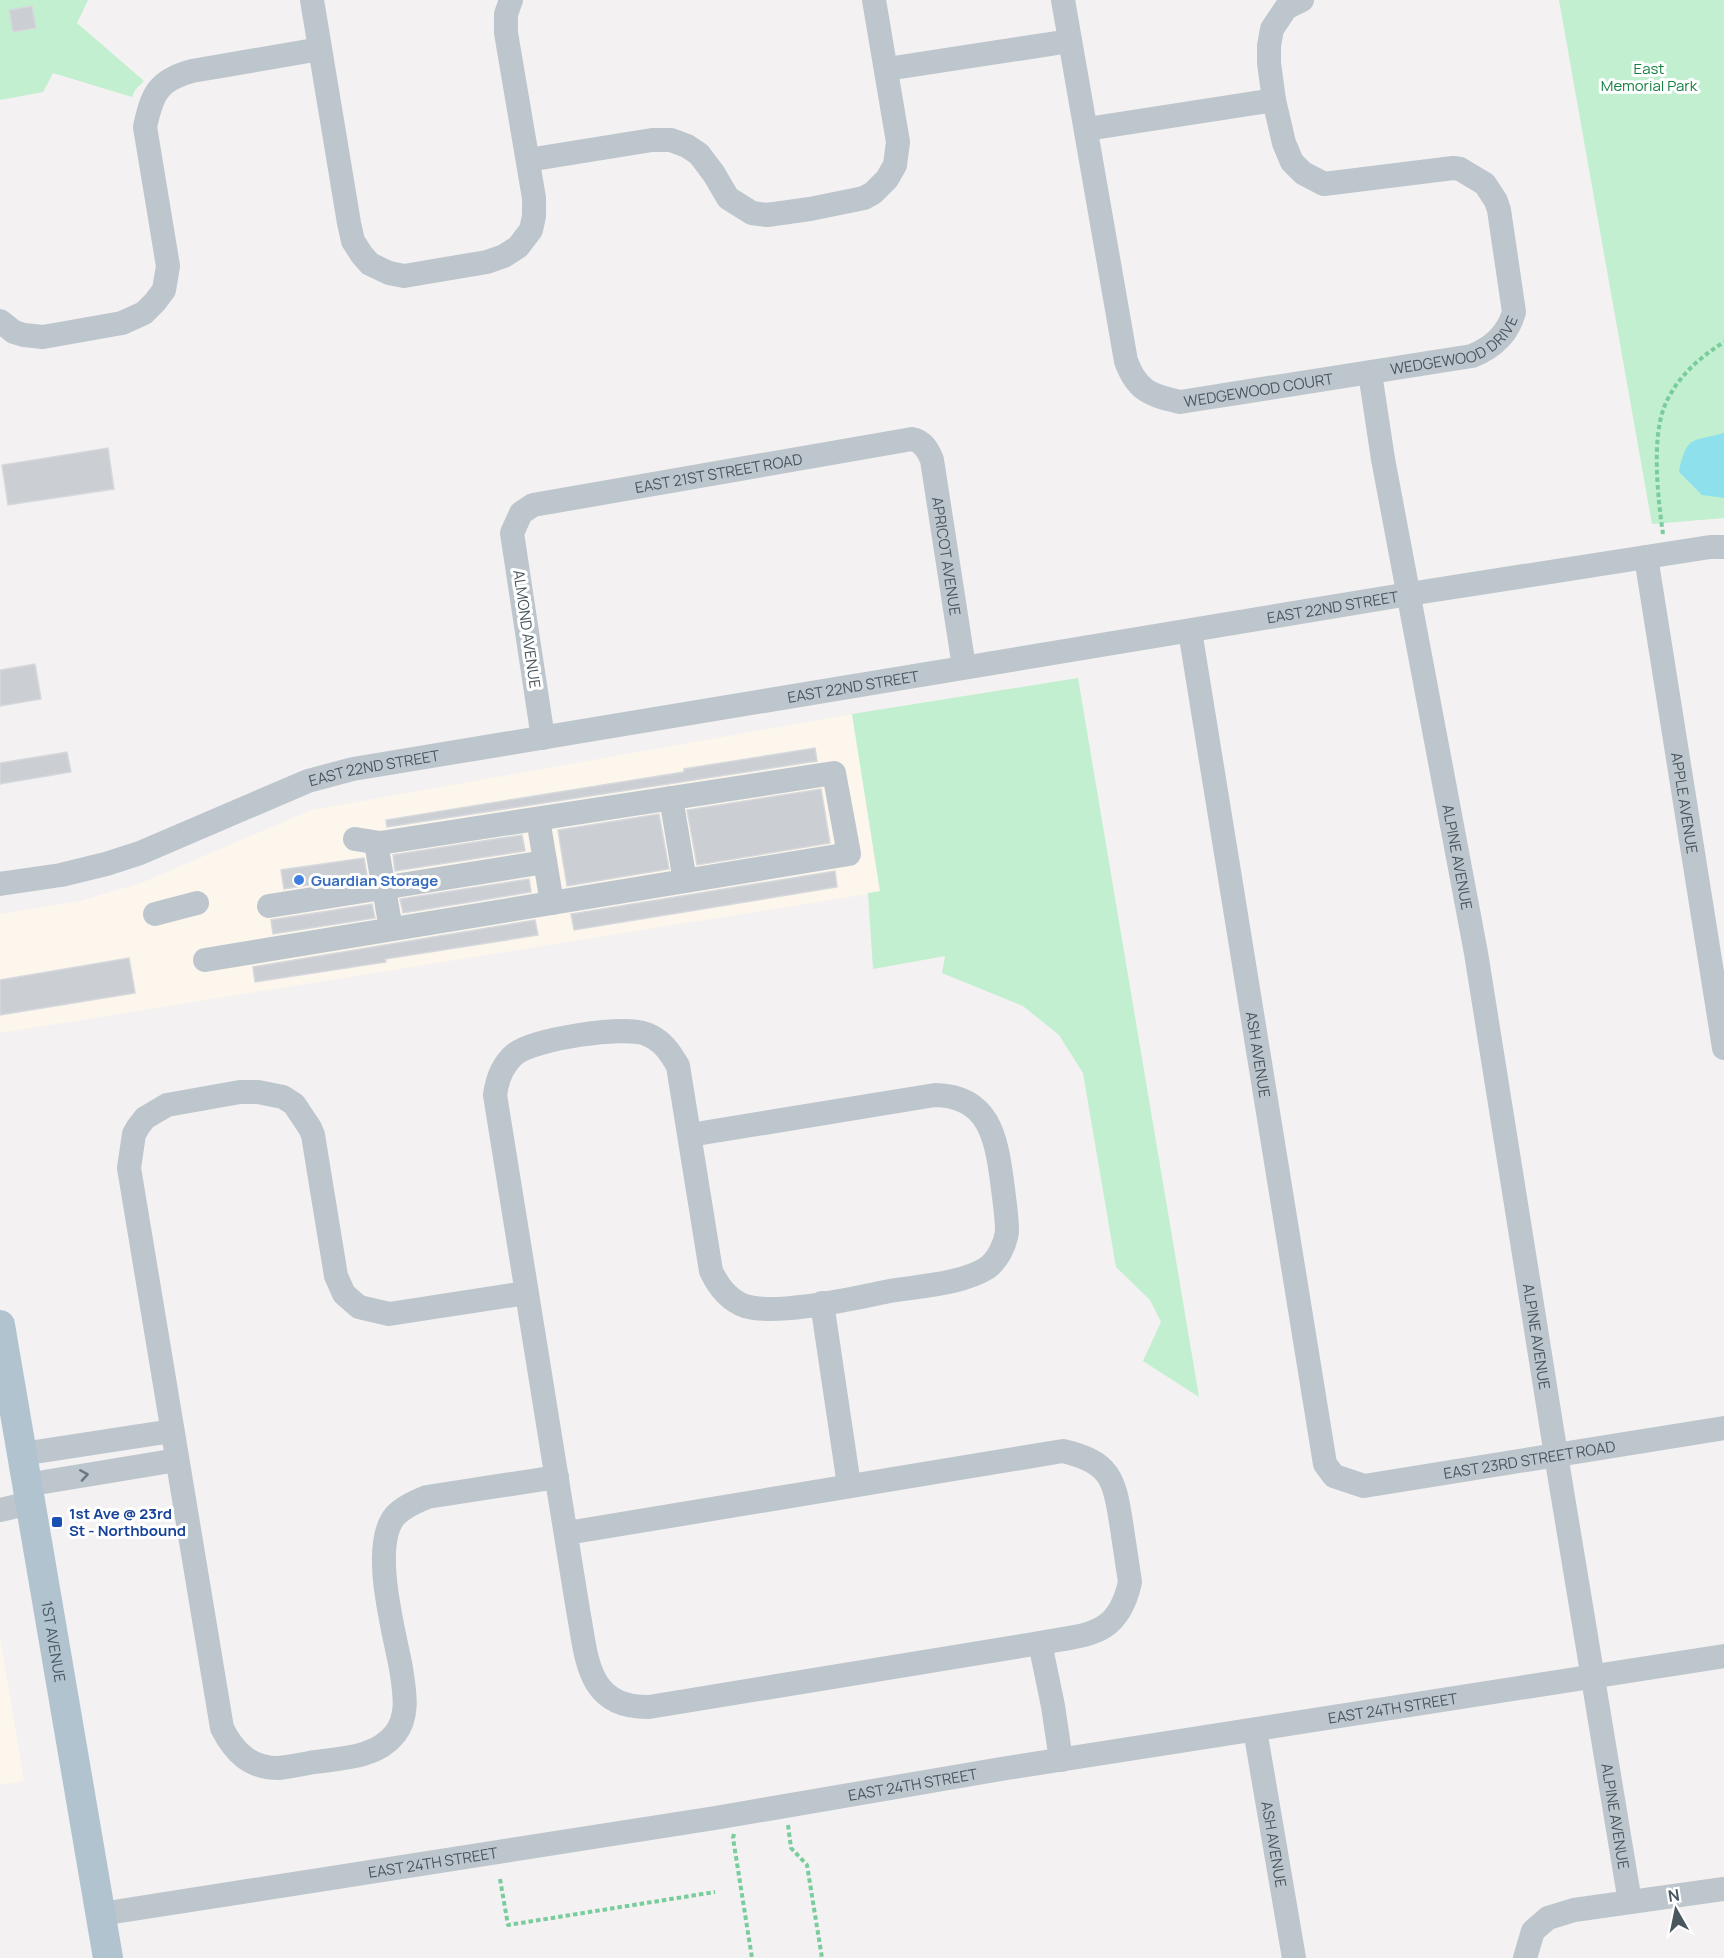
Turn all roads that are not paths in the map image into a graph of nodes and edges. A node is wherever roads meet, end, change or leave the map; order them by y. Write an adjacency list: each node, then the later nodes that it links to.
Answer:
1 (312, 0): 7 (street)
2 (511, 0): 11 (street)
3 (874, 0): 8 (street)
4 (1063, 0): 6 (street, WEDGEWOOD COURT)
5 (1302, 0): 9 (street, WEDGEWOOD DRIVE)
6 (1070, 41): 8 (street); 10 (street, WEDGEWOOD COURT)
7 (320, 49): 11 (street); 12 (street)
8 (887, 69): 11 (street)
9 (1274, 100): 10 (street); 13 (street, WEDGEWOOD DRIVE)
10 (1087, 129): 13 (street, WEDGEWOOD COURT)
11 (528, 160)
12 (0, 321)
13 (1370, 373): 18 (street)
14 (925, 447): 15 (street, EAST 21ST STREET ROAD); 20 (street, APRICOT AVENUE)
15 (518, 521): 21 (street, ALMOND AVENUE)
16 (1724, 547): 17 (street, EAST 22ND STREET)
17 (1656, 555): 18 (street, EAST 22ND STREET); 34 (street, APPLE AVENUE)
18 (1409, 594): 19 (street, EAST 22ND STREET); 42 (street, ALPINE AVENUE)
19 (1190, 631): 20 (street, EAST 22ND STREET); 44 (street, ASH AVENUE)
20 (964, 667): 21 (street, EAST 22ND STREET)
21 (543, 738): 26 (street, EAST 22ND STREET)
22 (671, 798): 23 (street); 25 (street); 25 (street)
23 (538, 819): 24 (street); 27 (street)
24 (545, 862): 27 (street); 29 (street)
25 (685, 881): 29 (street)
26 (0, 884)
27 (384, 888): 30 (street); 32 (street)
28 (197, 903): 31 (street)
29 (552, 903): 32 (street)
30 (269, 906)
31 (155, 914)
32 (391, 929): 33 (street)
33 (205, 960)
34 (1724, 1048)
35 (690, 1135): 36 (street); 37 (street); 37 (street)
36 (526, 1293): 40 (street); 45 (street)
37 (822, 1303): 46 (street)
38 (0, 1324): 41 (main road, 1ST AVENUE)
39 (1724, 1428): 42 (street, EAST 23RD STREET ROAD)
40 (172, 1431): 41 (street); 43 (street)
41 (22, 1454): 47 (main road, 1ST AVENUE)
42 (1556, 1455): 44 (street, EAST 23RD STREET ROAD); 52 (street, ALPINE AVENUE)
43 (177, 1460): 45 (street); 47 (street, one-way to 43)
44 (1334, 1476)
45 (557, 1477): 49 (street)
46 (849, 1485): 49 (street); 50 (street)
47 (28, 1494): 48 (street); 57 (main road, 1ST AVENUE)
48 (0, 1510)
49 (567, 1533): 50 (street)
50 (1040, 1643): 54 (street)
51 (1724, 1656): 52 (street, EAST 24TH STREET)
52 (1593, 1676): 53 (street, EAST 24TH STREET); 56 (street, ALPINE AVENUE)
53 (1255, 1730): 54 (street, EAST 24TH STREET); 59 (street, ASH AVENUE)
54 (1061, 1760): 57 (street, EAST 24TH STREET)
55 (1724, 1889): 56 (street)
56 (1629, 1902): 60 (street)
57 (101, 1914): 58 (main road, 1ST AVENUE)
58 (108, 1958)
59 (1294, 1958)
60 (1525, 1958)

